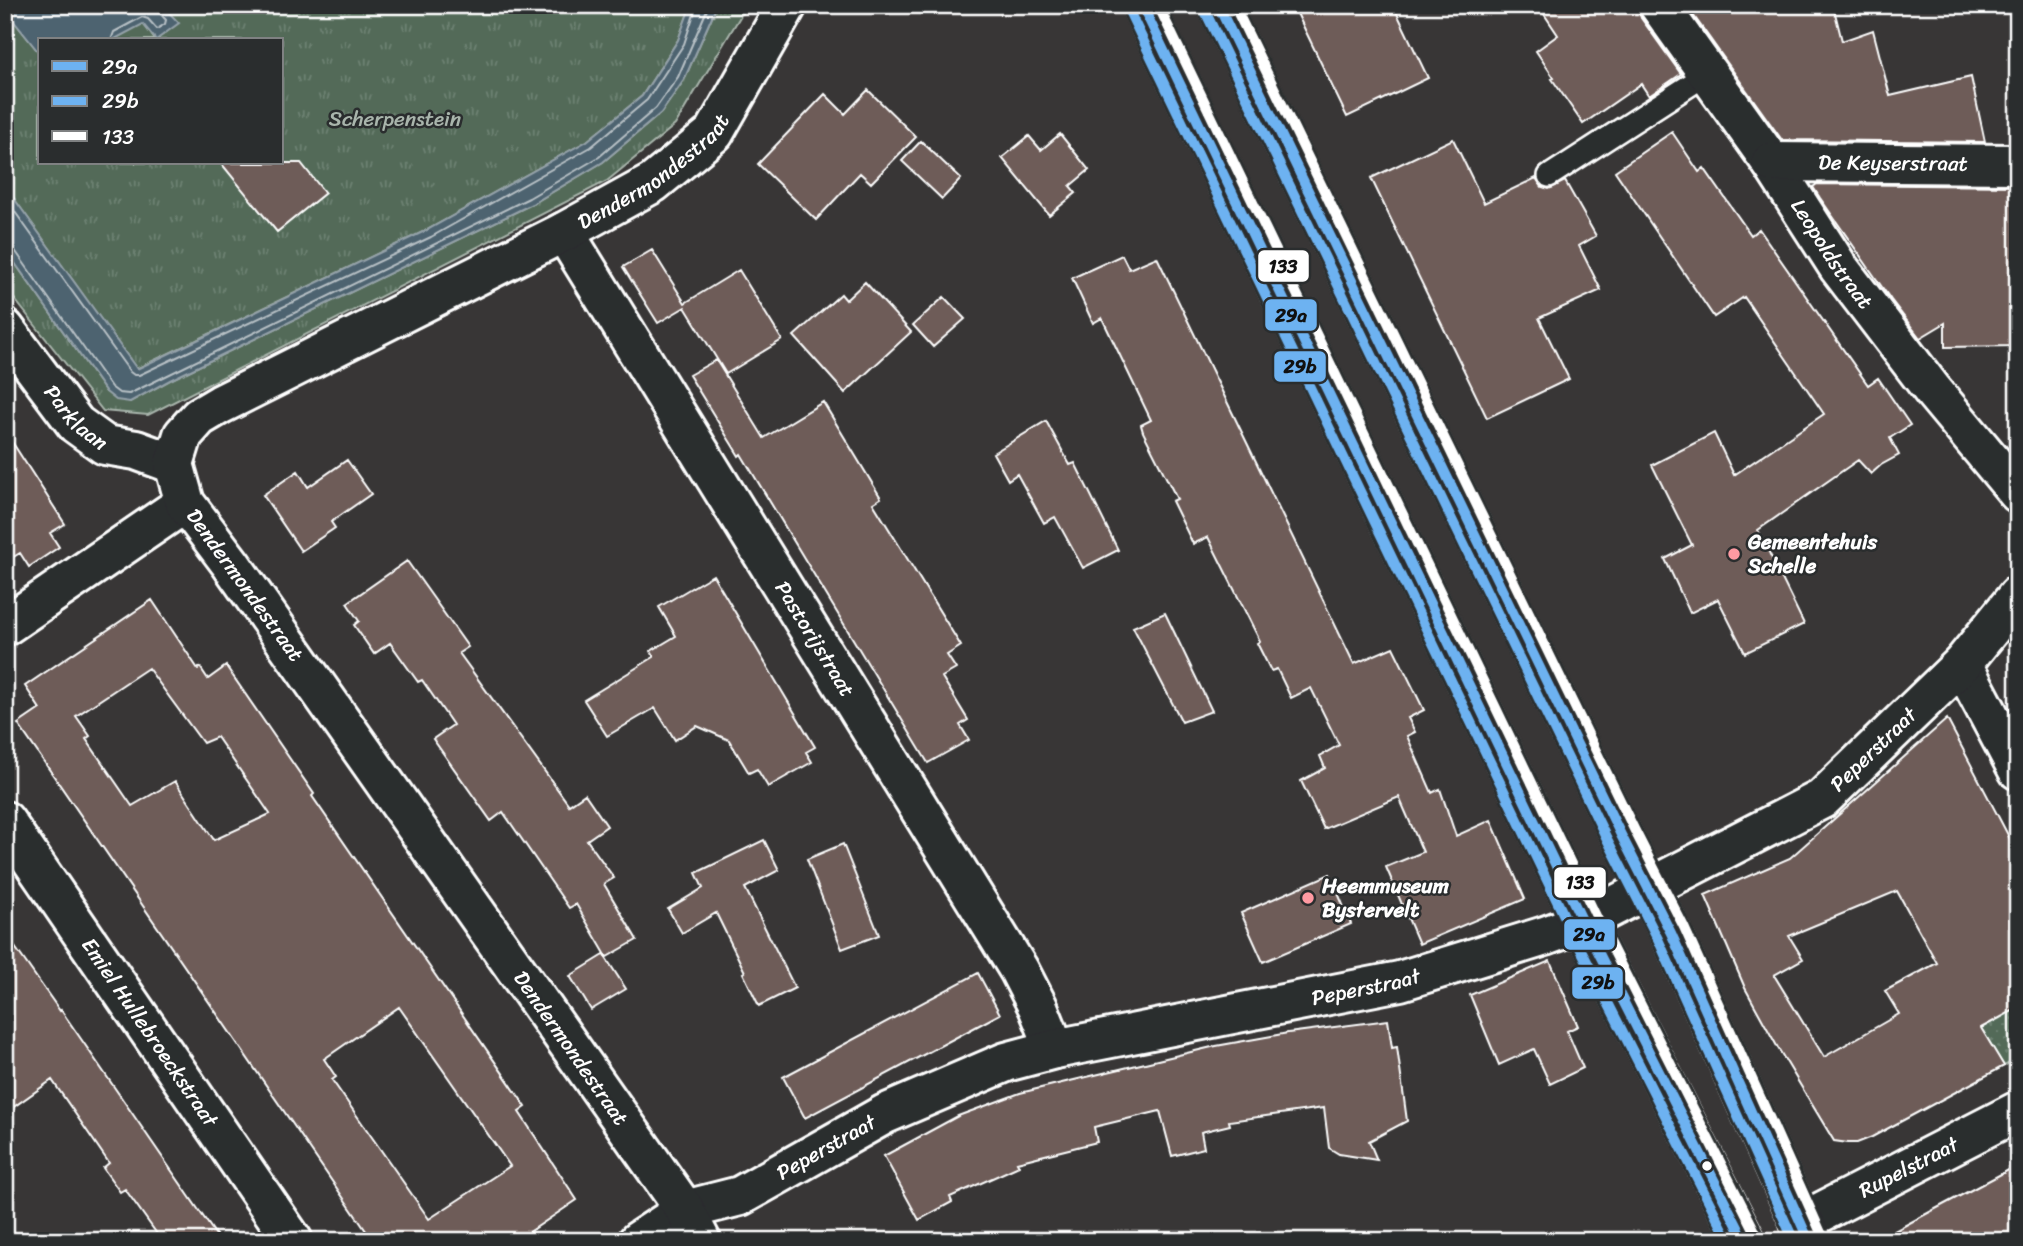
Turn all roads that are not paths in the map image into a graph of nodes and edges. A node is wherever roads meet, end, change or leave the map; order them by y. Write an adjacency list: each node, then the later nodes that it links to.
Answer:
1 (787, 5): 9 (street, Dendermondestraat)
2 (1142, 5): 20 (street)
3 (1217, 5): 19 (street)
4 (1659, 5): 5 (street, Leopoldstraat)
5 (1707, 74): 6 (street, Leopoldstraat); 8 (lane)
6 (1771, 162): 7 (street, De Keyserstraat); 12 (street, Leopoldstraat)
7 (2018, 163)
8 (1549, 176)
9 (564, 232): 11 (street, Dendermondestraat); 21 (street, Pastorijstraat)
10 (5, 329): 11 (street, Parklaan)
11 (174, 464): 13 (street, Dendermondestraat)
12 (2018, 493)
13 (186, 503): 15 (street); 23 (street, Dendermondestraat)
14 (2018, 595): 16 (street, Peperstraat)
15 (5, 626)
16 (1962, 664): 17 (street); 19 (street, Peperstraat)
17 (2018, 770)
18 (5, 821): 25 (street, Emiel Hullebroeckstraat)
19 (1648, 890): 20 (street, Peperstraat); 24 (street)
20 (1583, 922): 21 (street, Peperstraat); 27 (street)
21 (1055, 1049): 23 (street, Peperstraat)
22 (2018, 1111): 24 (street, Rupelstraat)
23 (693, 1225): 26 (street, Peperstraat)
24 (1804, 1232)
25 (293, 1241)
26 (638, 1241)
27 (1745, 1241)

